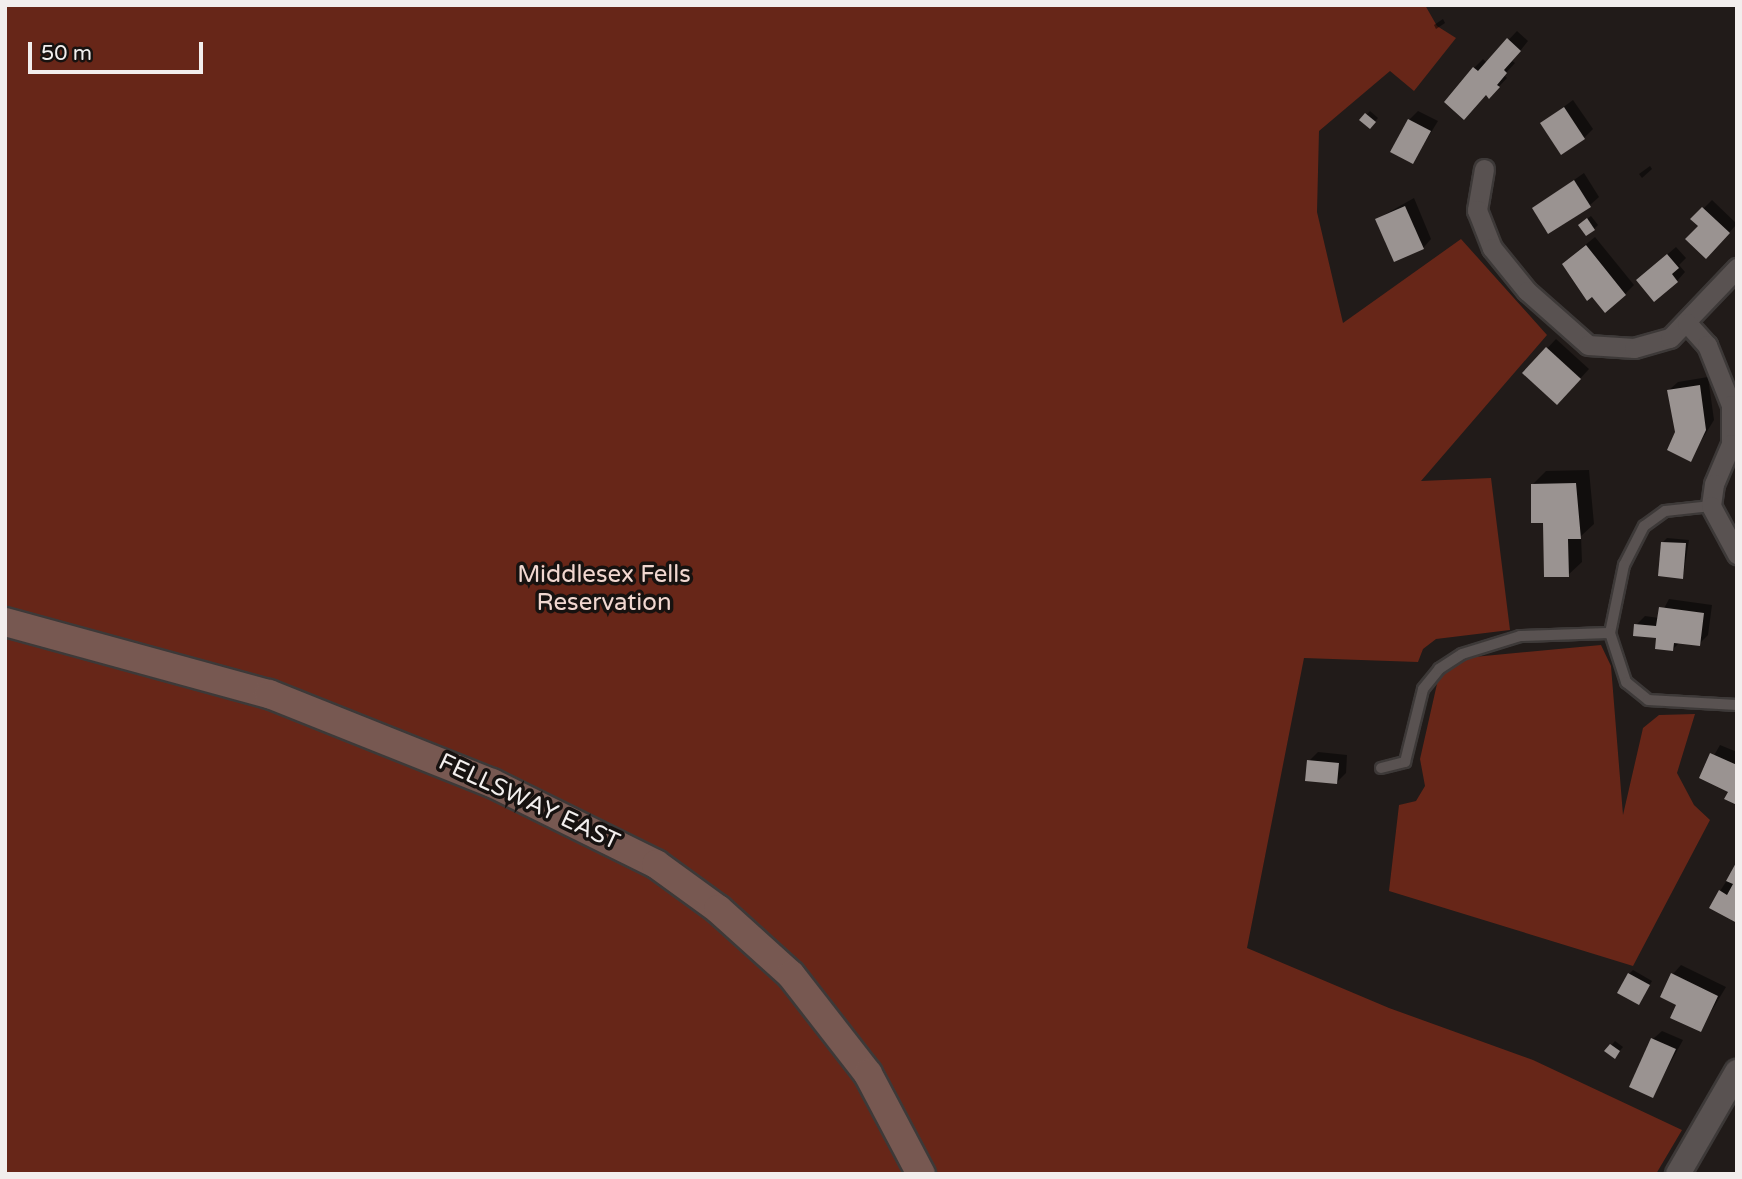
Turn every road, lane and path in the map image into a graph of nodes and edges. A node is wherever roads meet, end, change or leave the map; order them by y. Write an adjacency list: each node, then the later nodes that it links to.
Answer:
1 (1484, 169): 3 (street)
2 (1737, 268): 3 (street)
3 (1687, 323): 4 (street)
4 (1711, 506): 5 (street); 7 (lane)
5 (1737, 554)
6 (5, 622): 11 (main road, FELLSWAY EAST)
7 (1610, 634): 8 (lane); 9 (lane)
8 (1737, 705)
9 (1381, 768)
10 (1737, 1072): 12 (street)
11 (921, 1174)
12 (1678, 1174)

